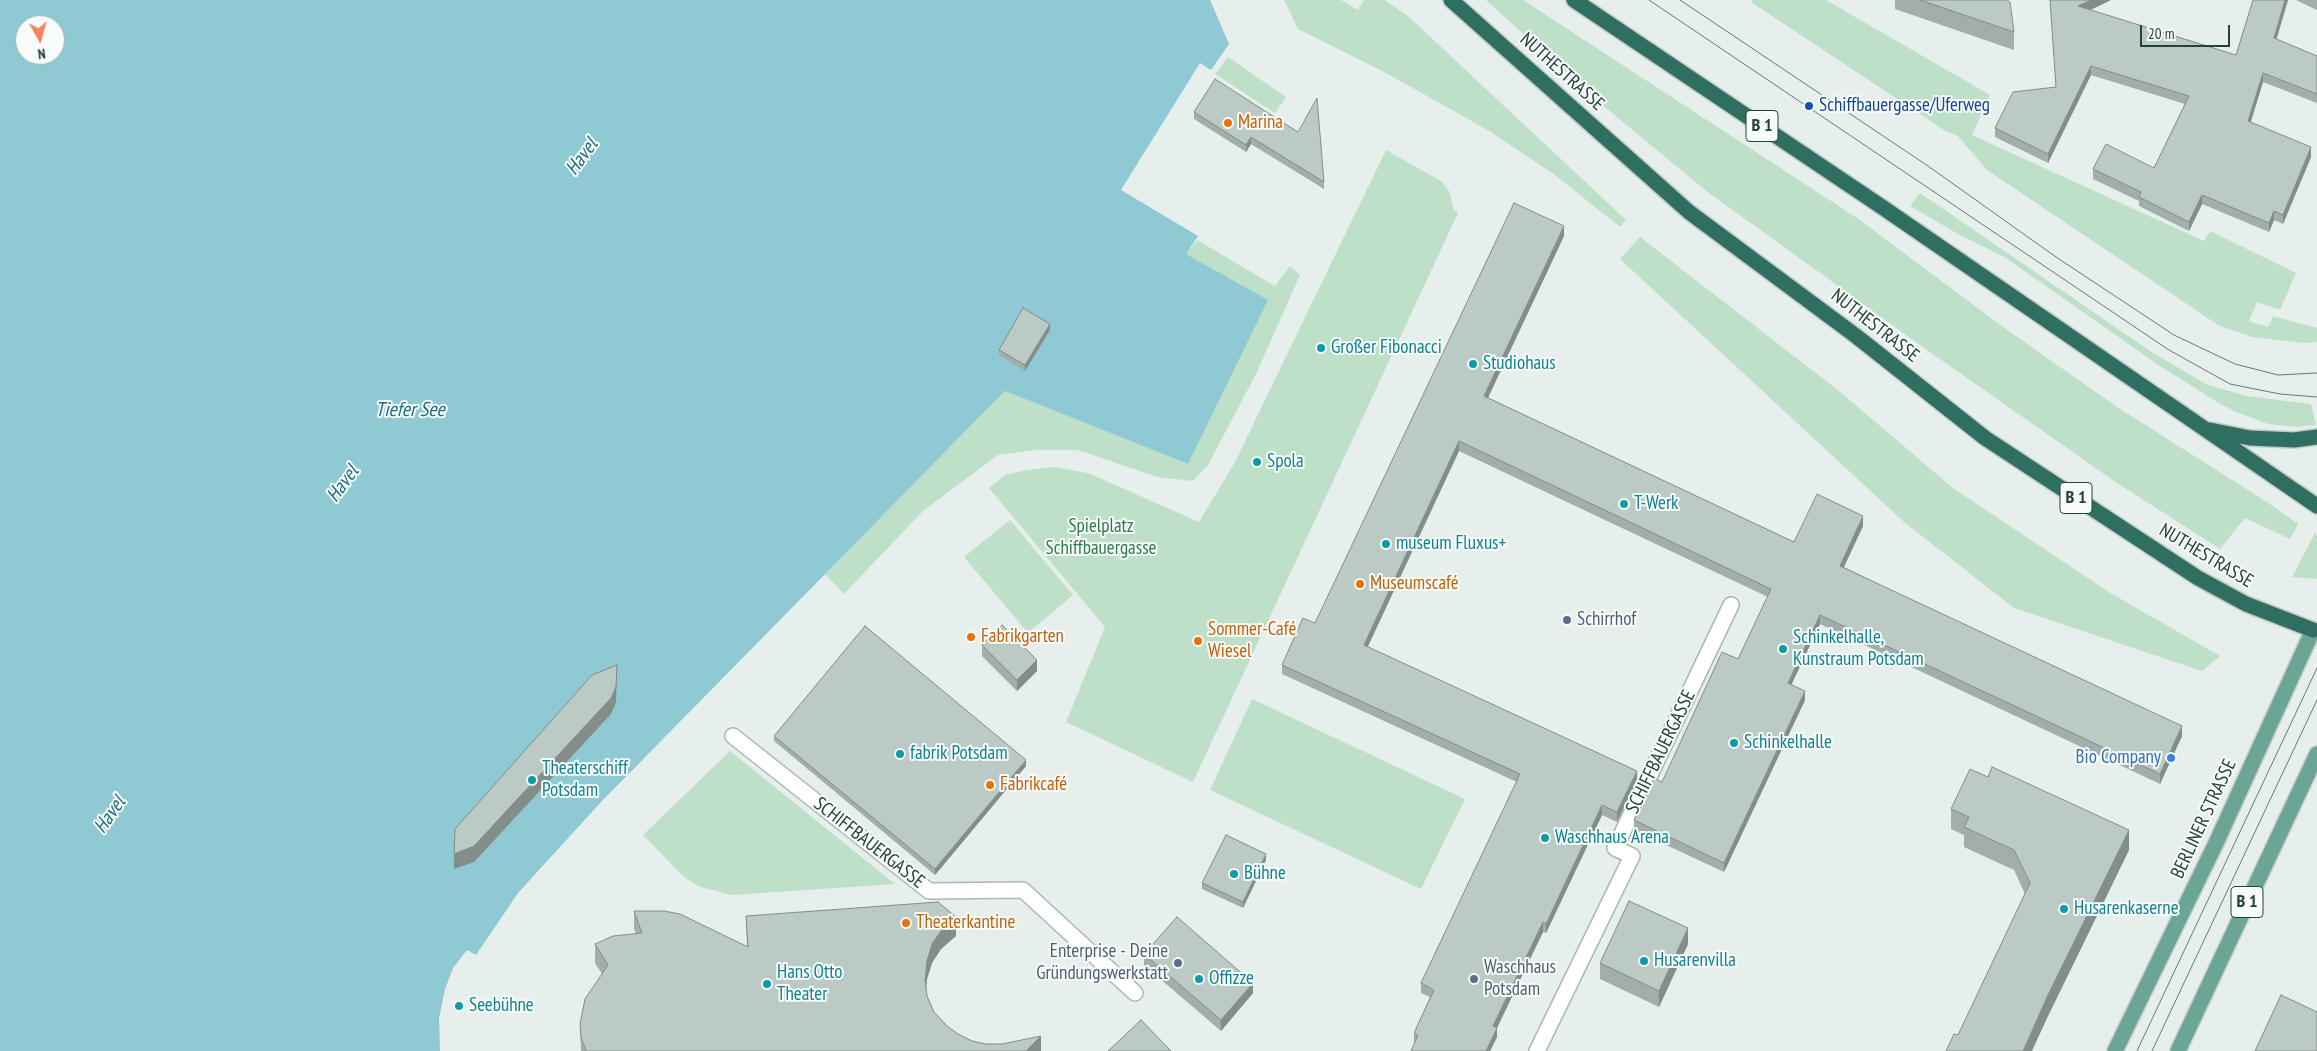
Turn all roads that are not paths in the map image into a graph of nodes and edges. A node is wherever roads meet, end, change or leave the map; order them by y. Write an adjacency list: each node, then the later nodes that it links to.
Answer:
1 (1451, 0): 7 (highway, NUTHESTRASSE / B 1)
2 (1574, 0): 3 (highway, B 1)
3 (2204, 429): 4 (highway); 5 (highway, B 1)
4 (2317, 437)
5 (2317, 506)
6 (1731, 605): 11 (street, SCHIFFBAUERGASSE)
7 (2313, 630): 12 (main road, BERLINER STRASSE / B 1)
8 (733, 736): 10 (street, SCHIFFBAUERGASSE)
9 (2317, 754): 13 (main road, B 1)
10 (1135, 993)
11 (1537, 1051)
12 (2116, 1051)
13 (2178, 1051)

